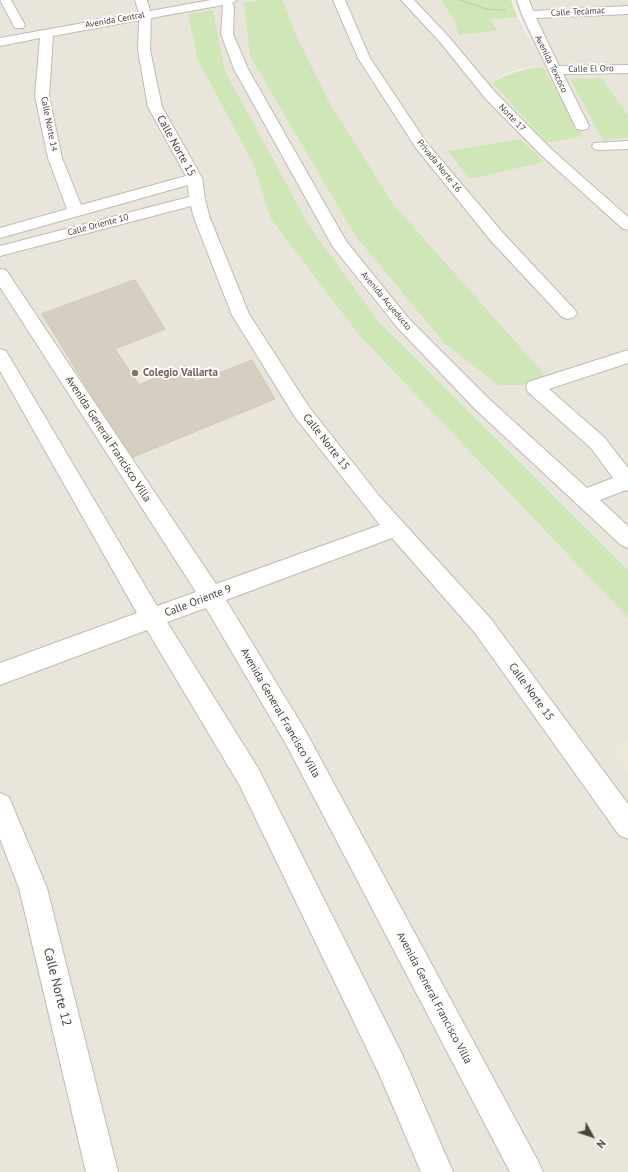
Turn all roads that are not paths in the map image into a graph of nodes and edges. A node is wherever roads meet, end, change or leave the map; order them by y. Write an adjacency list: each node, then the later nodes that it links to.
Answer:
1 (5, 0): 10 (street)
2 (339, 0): 26 (street, Privada Norte 16)
3 (407, 0): 22 (street, Norte 17)
4 (524, 0): 8 (street, Avenida Texcoco)
5 (228, 2): 6 (street, Avenida Central); 30 (street, Avenida Acueducto)
6 (143, 5): 12 (street, Avenida Central); 19 (street, Calle Norte 15)
7 (628, 10): 8 (street, Calle Tecámac)
8 (528, 15): 15 (street, Avenida Texcoco)
9 (34, 22): 10 (street)
10 (19, 25): 11 (street)
11 (6, 27)
12 (47, 33): 13 (street, Avenida Central); 21 (street, Calle Norte 14)
13 (0, 42)
14 (628, 68): 15 (street, Calle El Oro)
15 (554, 70): 16 (street, Avenida Texcoco)
16 (582, 126)
17 (628, 145): 18 (street)
18 (599, 146)
19 (195, 178): 20 (street, Calle Norte 15); 21 (street, Calle Oriente 10)
20 (197, 200): 24 (street, Calle Oriente 10); 31 (street, Calle Norte 15)
21 (76, 212): 23 (street, Calle Oriente 10)
22 (628, 225)
23 (0, 233)
24 (0, 251)
25 (0, 274): 33 (street, Avenida General Francisco Villa)
26 (568, 313)
27 (0, 355): 34 (street)
28 (628, 356): 29 (street)
29 (627, 482): 30 (street)
30 (584, 498): 32 (street, Avenida Acueducto)
31 (395, 528): 33 (street, Calle Oriente 9); 37 (street, Calle Norte 15)
32 (628, 539)
33 (211, 596): 34 (street, Calle Oriente 9); 40 (street, Avenida General Francisco Villa)
34 (152, 618): 35 (street, Calle Oriente 9); 39 (street)
35 (0, 674)
36 (0, 806): 38 (street, Calle Norte 12)
37 (628, 826)
38 (102, 1172)
39 (437, 1172)
40 (527, 1172)

